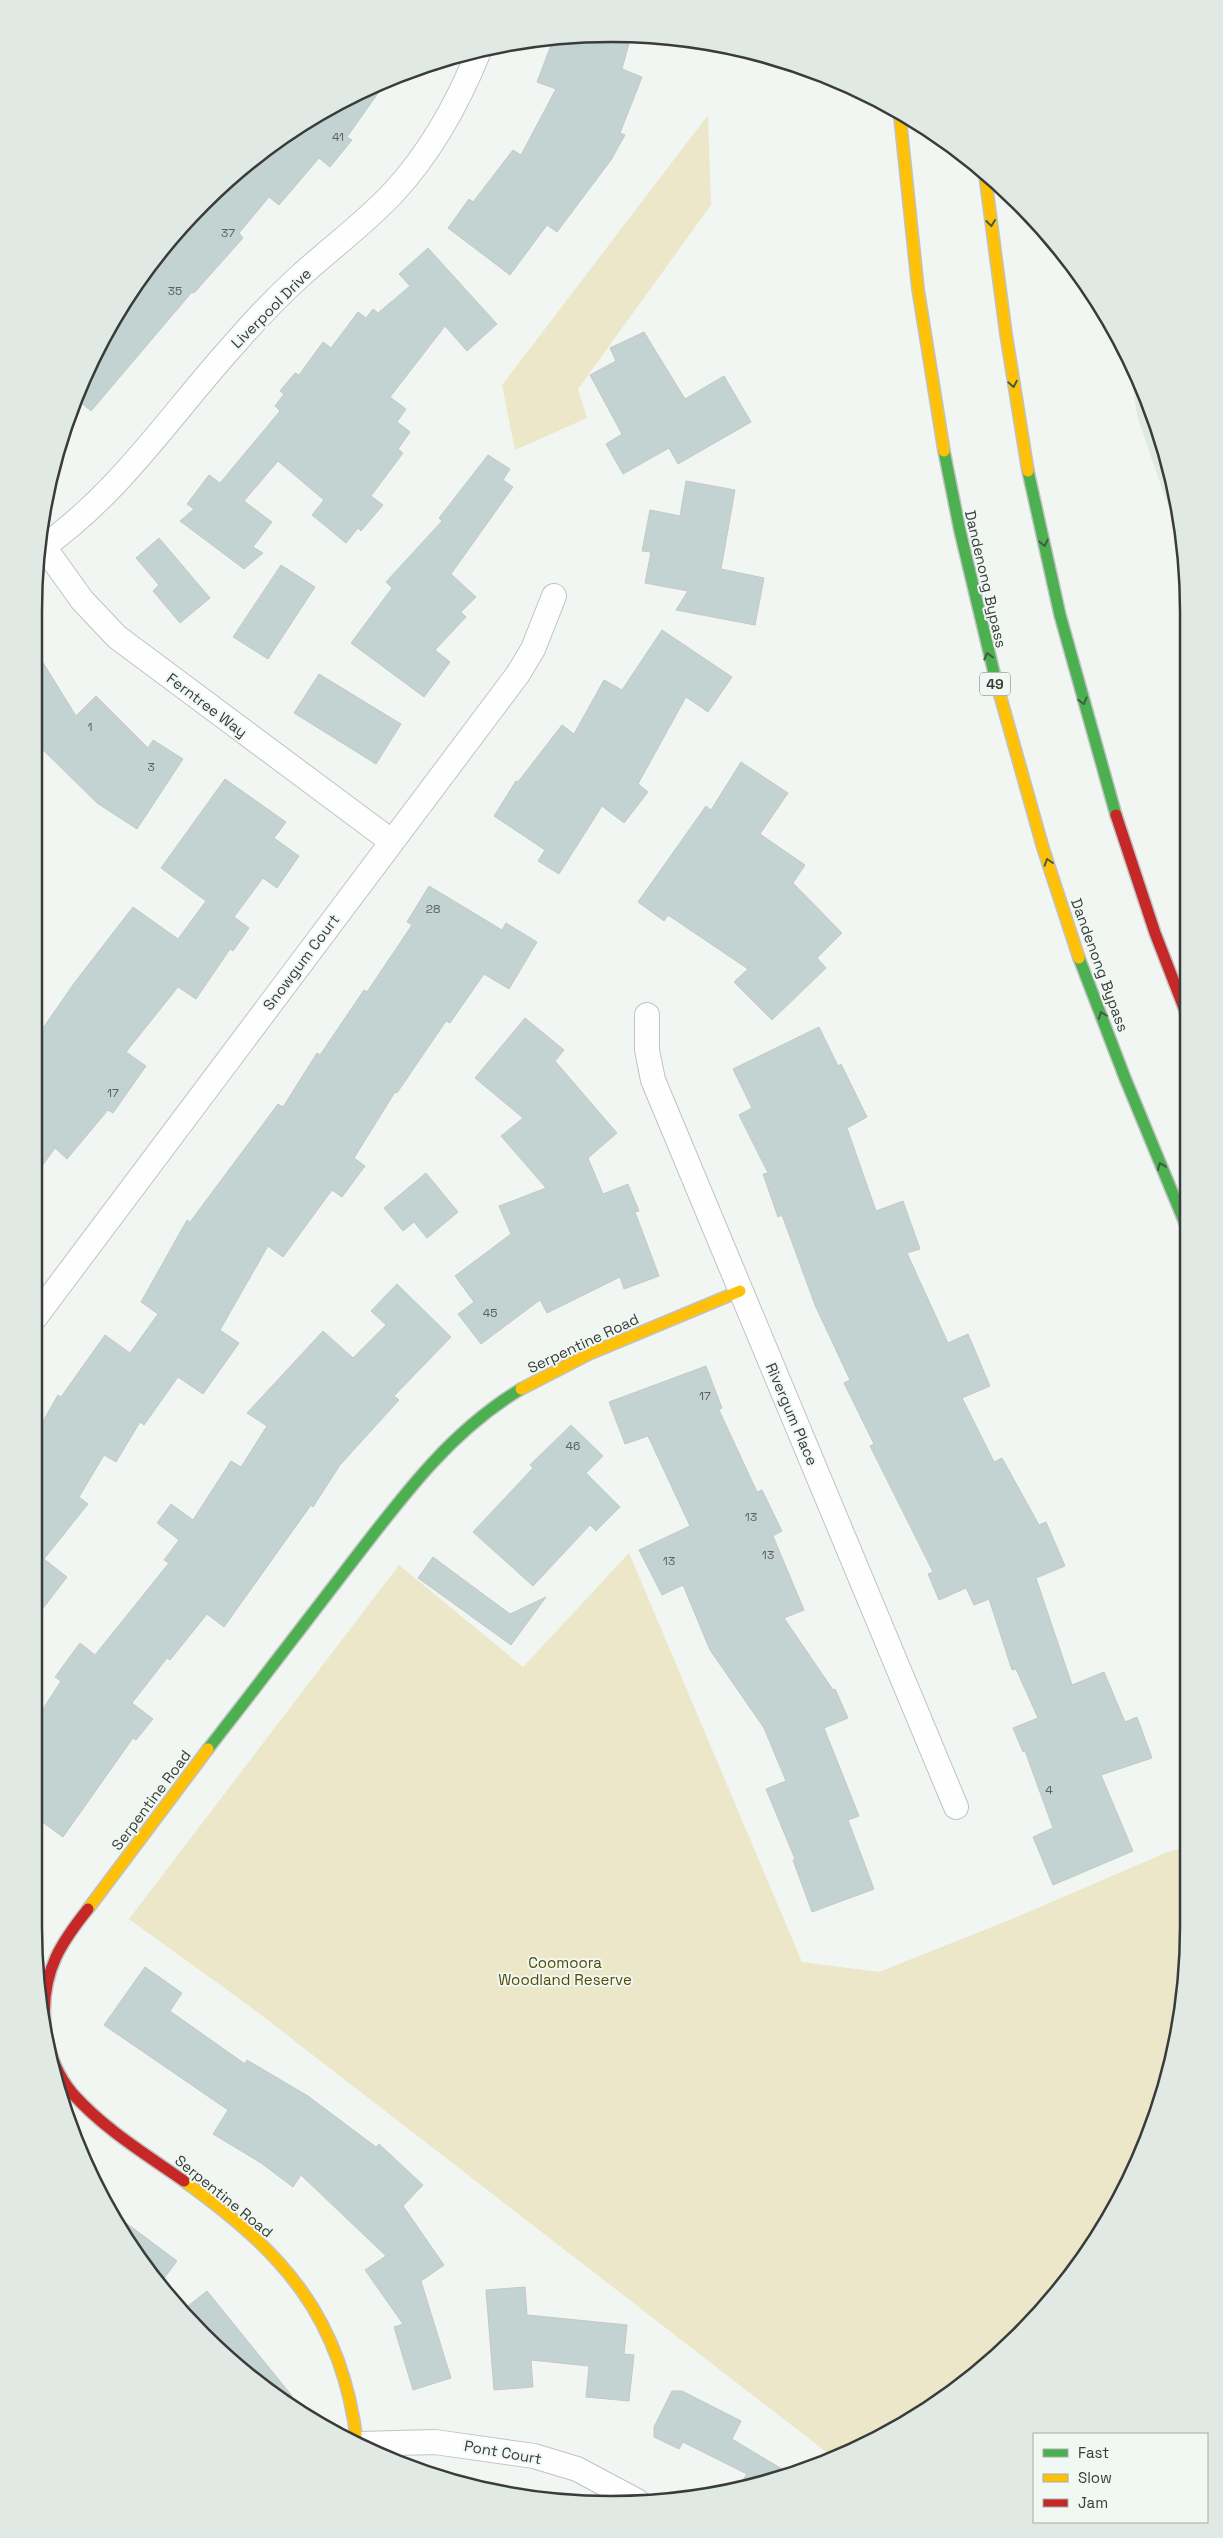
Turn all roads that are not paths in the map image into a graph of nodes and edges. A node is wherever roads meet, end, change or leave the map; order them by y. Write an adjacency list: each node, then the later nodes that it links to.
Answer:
1 (476, 59): 4 (street, Liverpool Drive)
2 (900, 122): 10 (main road, Dandenong Bypass / 49, one-way to 2)
3 (986, 183): 8 (main road, one-way to 8)
4 (46, 544)
5 (46, 553): 7 (street, Ferntree Way)
6 (554, 596): 7 (street, Snowgum Court)
7 (391, 841): 12 (street, Snowgum Court)
8 (1180, 997)
9 (647, 1015): 11 (street, Rivergum Place)
10 (1180, 1211)
11 (740, 1291): 13 (street, Rivergum Place); 14 (main road, Serpentine Road)
12 (42, 1308)
13 (956, 1807)
14 (46, 1990)
15 (65, 2083): 16 (main road, Serpentine Road)
16 (357, 2435)
17 (373, 2443): 18 (street, Pont Court)
18 (626, 2495)

